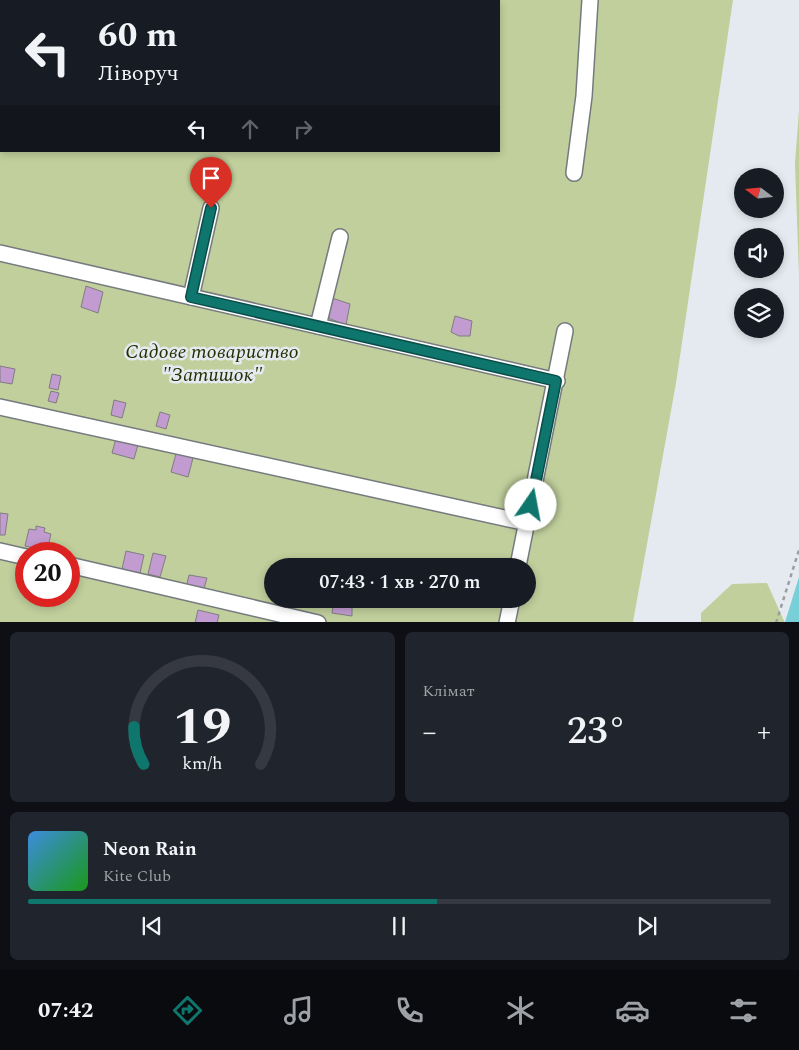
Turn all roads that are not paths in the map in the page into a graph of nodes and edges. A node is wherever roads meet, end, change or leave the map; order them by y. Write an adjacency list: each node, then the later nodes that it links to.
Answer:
1 (590, 0): 2 (lane)
2 (574, 172)
3 (211, 208): 6 (lane)
4 (340, 237): 7 (lane)
5 (0, 253): 6 (lane)
6 (191, 297): 7 (lane)
7 (318, 326): 9 (lane)
8 (565, 331): 9 (lane)
9 (556, 381): 11 (lane)
10 (0, 407): 11 (lane)
11 (527, 523): 14 (lane)
12 (0, 552): 13 (lane)
13 (15, 555)
14 (520, 558)
15 (80, 568): 17 (lane)
16 (510, 608): 18 (lane)
17 (318, 622)
18 (507, 622)

